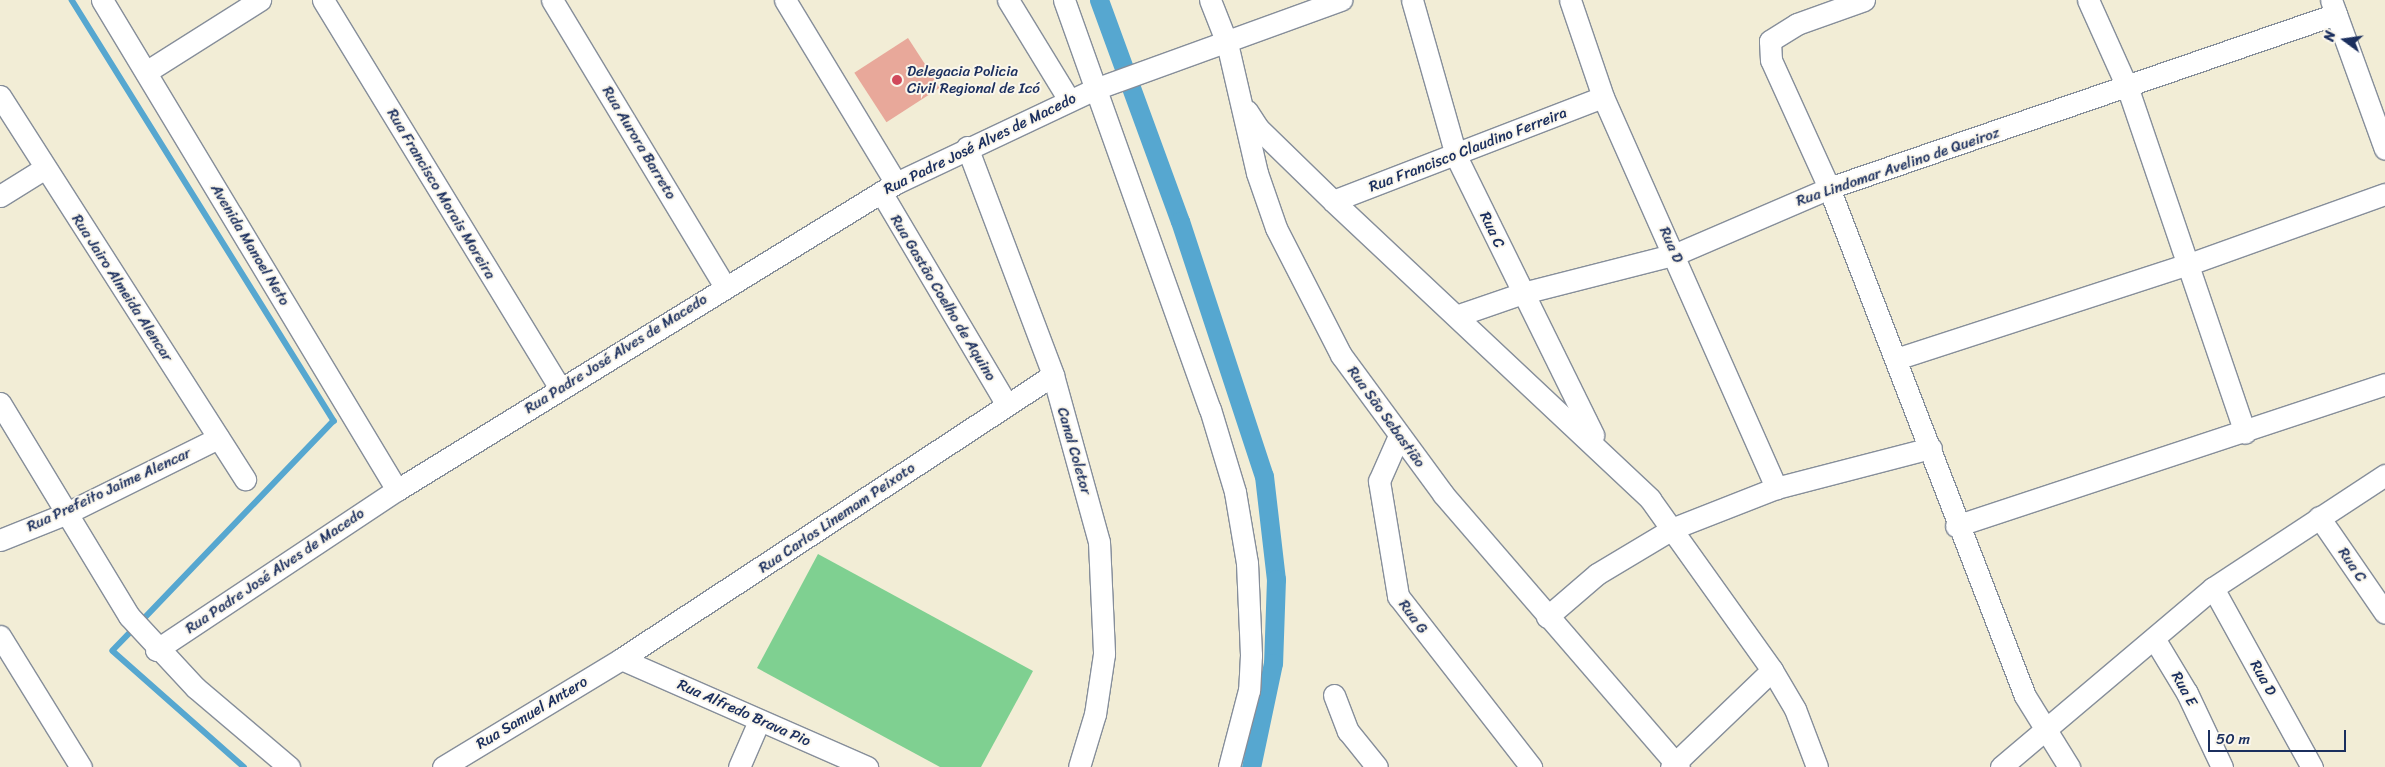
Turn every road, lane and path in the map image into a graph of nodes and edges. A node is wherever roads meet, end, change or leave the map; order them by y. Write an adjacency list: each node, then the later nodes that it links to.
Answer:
1 (102, 0): 16 (street, Avenida Manoel Neto)
2 (260, 0): 16 (street)
3 (323, 0): 40 (street, Rua Francisco Morais Moreira)
4 (552, 0): 34 (street, Rua Aurora Barreto)
5 (785, 0): 27 (street, Rua Gastão Coelho de Aquino)
6 (1008, 0): 21 (street)
7 (1064, 0): 17 (street)
8 (1210, 0): 15 (street, Rua São Sebastião)
9 (1341, 0): 15 (street, Rua Padre José Alves de Macedo)
10 (1412, 0): 25 (street, Rua C)
11 (1570, 0): 20 (street, Rua D)
12 (1864, 0): 28 (street)
13 (2088, 0): 18 (street)
14 (2334, 7): 18 (street, Rua Lindomar Avelino de Queiroz); 24 (street)
15 (1227, 44): 17 (street, Rua Padre José Alves de Macedo); 22 (street, Rua São Sebastião)
16 (146, 72): 51 (street, Avenida Manoel Neto)
17 (1103, 87): 21 (street, Rua Padre José Alves de Macedo); 75 (street)
18 (2128, 89): 28 (street, Rua Lindomar Avelino de Queiroz); 33 (street)
19 (0, 96): 26 (street, Rua Jairo Almeida Alencar)
20 (1603, 97): 25 (street, Rua Francisco Claudino Ferreira); 32 (street, Rua D)
21 (1069, 100): 23 (street, Rua Padre José Alves de Macedo)
22 (1241, 103): 31 (street); 45 (street, Rua São Sebastião)
23 (967, 147): 27 (street, Rua Padre José Alves de Macedo); 38 (street, Canal Coletor)
24 (2385, 150)
25 (1456, 156): 31 (street, Rua Francisco Claudino Ferreira); 35 (street, Rua C)
26 (45, 168): 30 (street); 44 (street, Rua Jairo Almeida Alencar)
27 (888, 188): 34 (street, Rua Padre José Alves de Macedo); 42 (street, Rua Gastão Coelho de Aquino)
28 (1829, 188): 32 (street, Rua Lindomar Avelino de Queiroz); 37 (street)
29 (2385, 194): 33 (street)
30 (0, 196)
31 (1333, 201): 36 (street)
32 (1676, 254): 35 (street, Rua Lindomar Avelino de Queiroz); 50 (street, Rua D)
33 (2189, 264): 37 (street); 43 (street)
34 (725, 287): 40 (street, Rua Padre José Alves de Macedo)
35 (1523, 293): 36 (street, Rua Lindomar Avelino de Queiroz); 47 (street, Rua C)
36 (1459, 316): 47 (street)
37 (1896, 359): 46 (street)
38 (1053, 376): 42 (street, Rua Carlos Linemam Peixoto); 74 (street, Canal Coletor)
39 (2385, 384): 43 (street)
40 (560, 389): 51 (street, Rua Padre José Alves de Macedo)
41 (0, 403): 52 (street)
42 (1006, 403): 63 (street, Rua Carlos Linemam Peixoto)
43 (2245, 433): 54 (street)
44 (218, 438): 49 (street, Rua Jairo Almeida Alencar); 52 (street, Rua Prefeito Jaime Alencar)
45 (1398, 438): 59 (street, Rua São Sebastião); 77 (street, Rua G)
46 (1931, 448): 50 (street); 54 (street)
47 (1599, 449): 55 (street)
48 (2385, 475): 53 (street)
49 (245, 479)
50 (1776, 488): 55 (street)
51 (398, 490): 62 (street, Rua Padre José Alves de Macedo)
52 (67, 513): 56 (street, Rua Prefeito Jaime Alencar); 62 (street)
53 (2319, 517): 57 (street); 58 (street, Rua C)
54 (1956, 526): 67 (street)
55 (1674, 528): 59 (street); 64 (street)
56 (0, 540)
57 (2213, 588): 61 (street); 82 (street, Rua D)
58 (2385, 613)
59 (1546, 617): 68 (street, Rua São Sebastião)
60 (0, 636): 69 (street)
61 (2155, 640): 67 (street); 81 (street, Rua E)
62 (153, 646): 70 (street)
63 (622, 659): 66 (street, Rua Alfredo Brava Pio); 71 (street, Rua Samuel Antero)
64 (1772, 670): 68 (street); 78 (street)
65 (1334, 695): 76 (street)
66 (759, 721): 72 (street); 73 (street, Rua Alfredo Brava Pio)
67 (2046, 731): 79 (street); 80 (street)
68 (1675, 766)
69 (81, 767)
70 (289, 767)
71 (443, 767)
72 (739, 767)
73 (867, 767)
74 (1079, 767)
75 (1229, 767)
76 (1377, 767)
77 (1530, 767)
78 (1817, 767)
79 (2001, 767)
80 (2069, 767)
81 (2222, 767)
82 (2312, 767)

